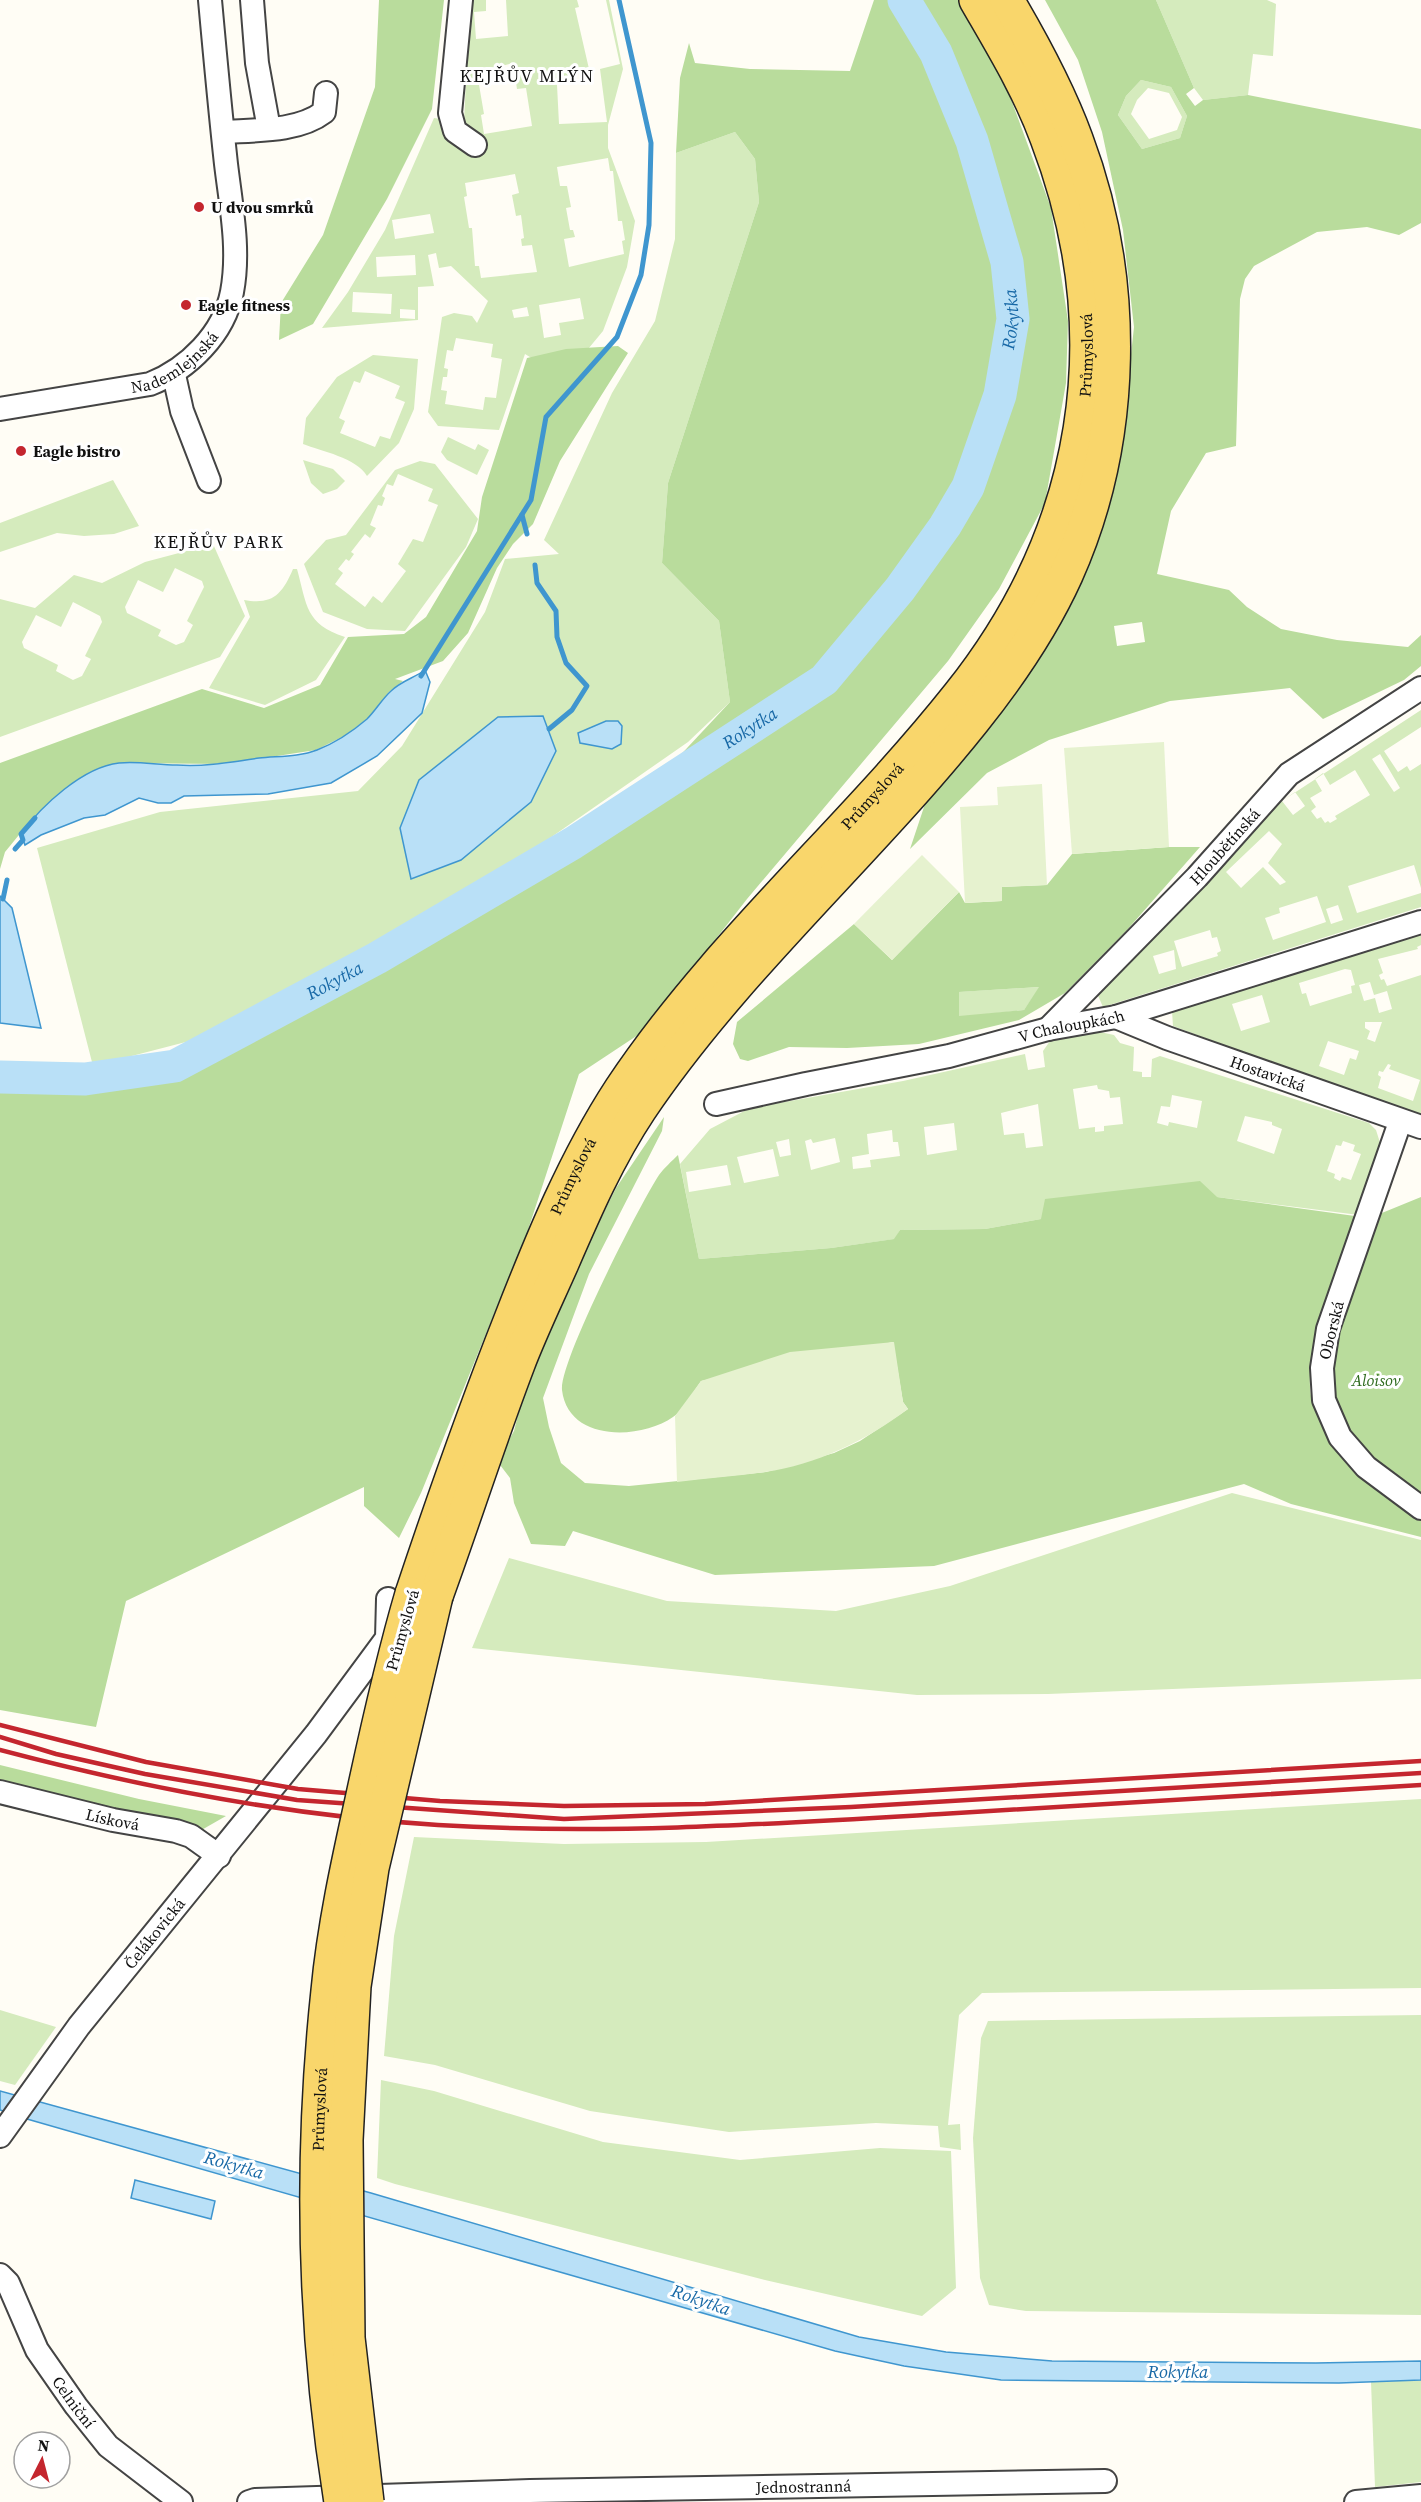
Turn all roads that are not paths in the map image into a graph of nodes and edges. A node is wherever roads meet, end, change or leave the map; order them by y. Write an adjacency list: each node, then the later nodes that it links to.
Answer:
1 (210, 0): 8 (street, Nademlejnská)
2 (252, 0): 7 (street)
3 (462, 0): 9 (street)
4 (976, 0): 20 (main road, Průmyslová)
5 (1007, 0): 20 (main road, Průmyslová)
6 (326, 93): 7 (street)
7 (268, 129): 8 (street)
8 (223, 132): 10 (street, Nademlejnská)
9 (475, 145)
10 (174, 375): 11 (street, Nademlejnská); 12 (street)
11 (0, 409)
12 (209, 482)
13 (1421, 688): 16 (street, Hloubětínská)
14 (1421, 922): 15 (street, V Chaloupkách)
15 (1116, 1017): 16 (street, V Chaloupkách); 18 (street, Hostavická)
16 (1048, 1029): 17 (street, V Chaloupkách)
17 (716, 1104)
18 (1411, 1125): 19 (street, Oborská)
19 (1421, 1508)
20 (412, 1596): 22 (street, Čelákovická); 30 (main road, Průmyslová, bridge); 31 (main road, Průmyslová, bridge)
21 (0, 1792): 22 (street, Lísková)
22 (219, 1856): 23 (street, Čelákovická)
23 (3, 2131)
24 (0, 2275): 28 (street, Celniční)
25 (1105, 2481): 27 (street, Jednostranná)
26 (1421, 2496): 32 (street)
27 (530, 2497): 29 (street, Jednostranná)
28 (181, 2502)
29 (249, 2502)
30 (341, 2502)
31 (367, 2502)
32 (1356, 2502)

